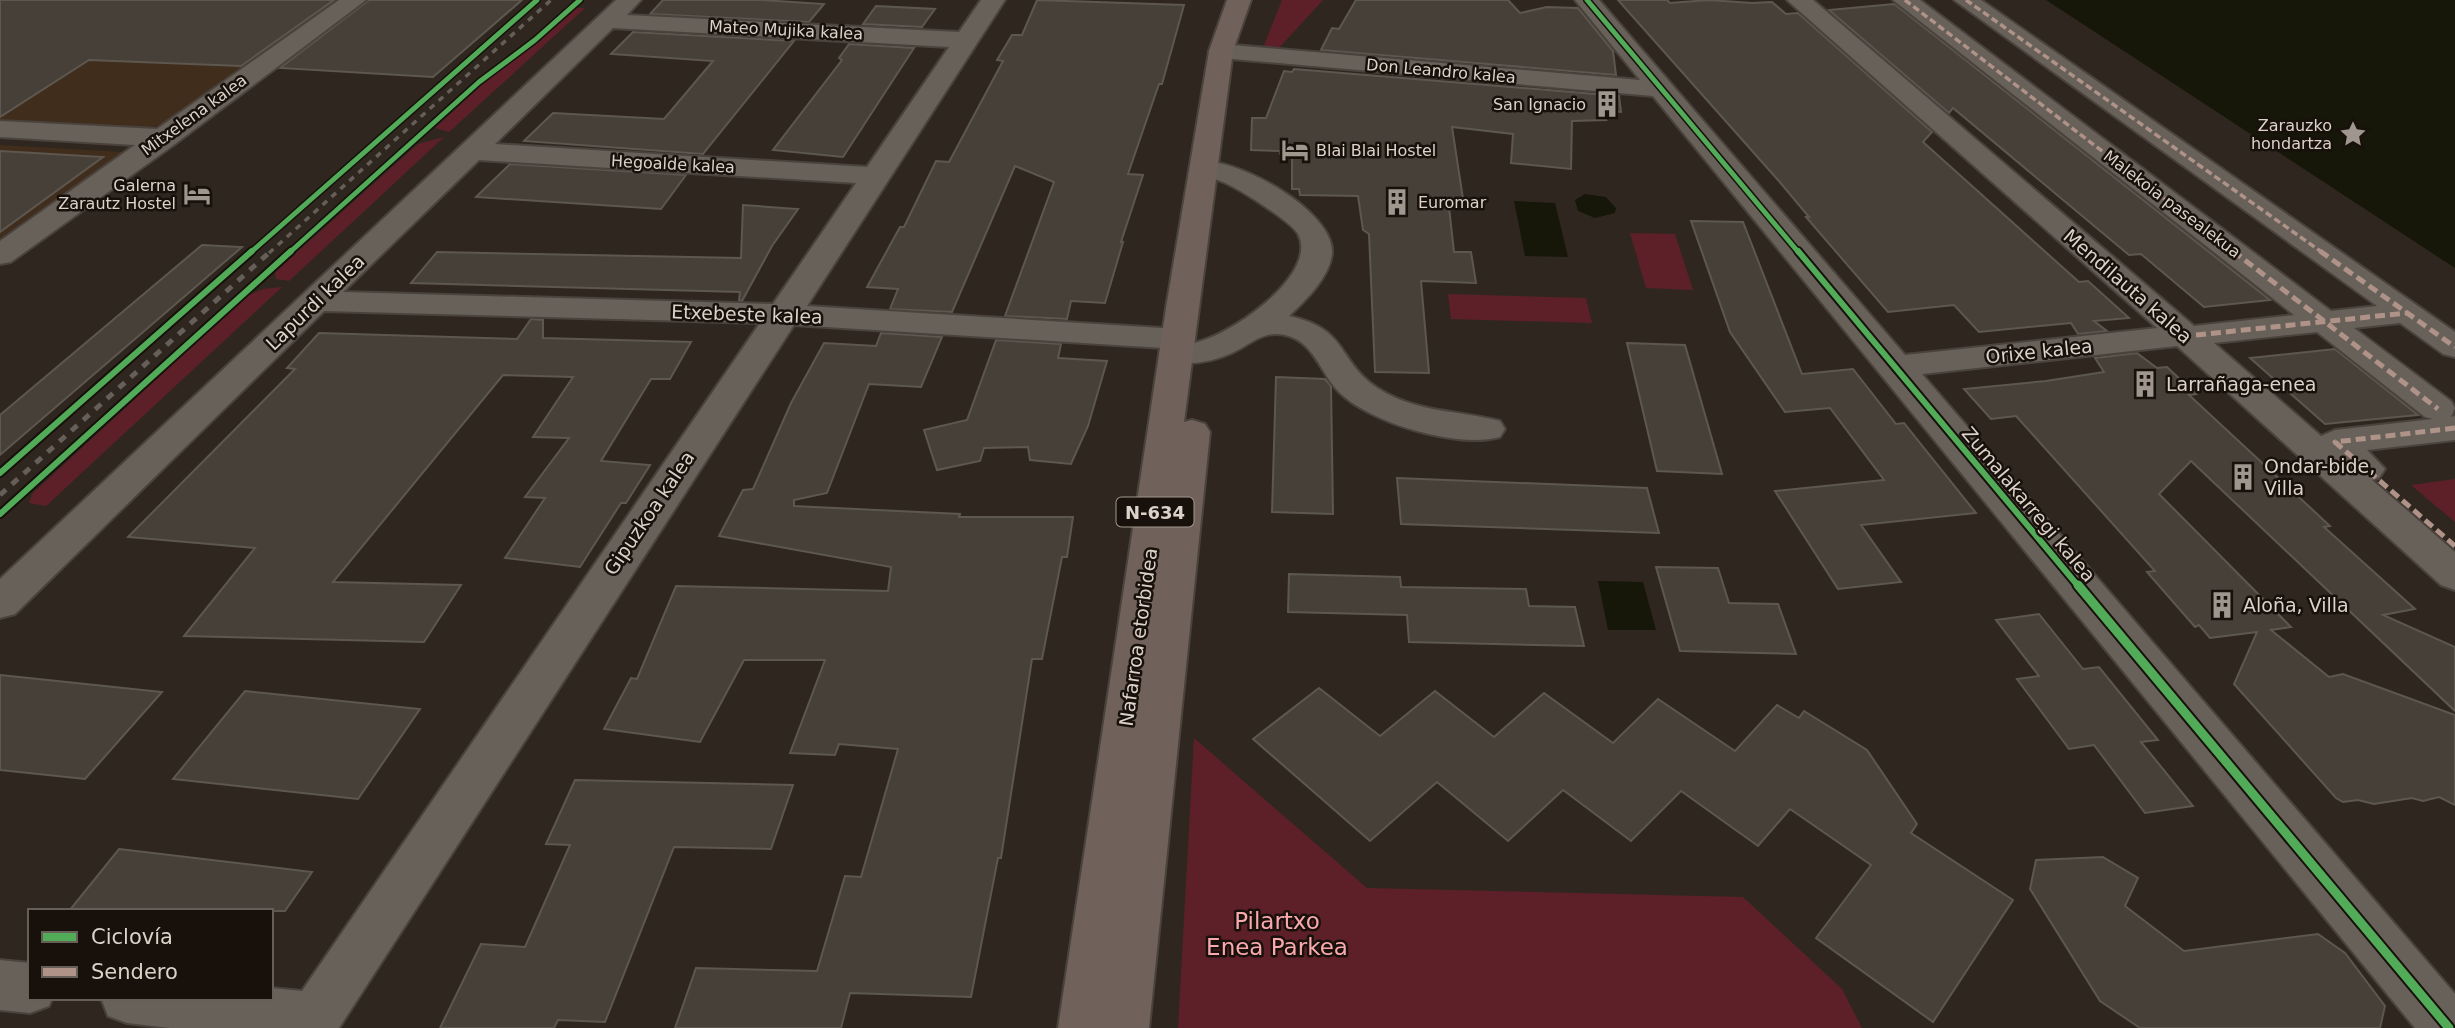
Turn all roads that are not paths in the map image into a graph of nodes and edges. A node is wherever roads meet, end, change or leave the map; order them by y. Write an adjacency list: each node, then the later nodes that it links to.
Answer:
1 (354, 0): 14 (street, Mitxelena kalea)
2 (993, 0): 10 (street, Gipuzkoa kalea)
3 (1238, 0): 11 (highway, Nafarroa etorbidea / N-634)
4 (1252, 0): 11 (highway, Nafarroa etorbidea / N-634)
5 (1587, 0): 12 (street, Zumalakarregi kalea)
6 (1799, 0): 26 (street, Mendilauta kalea)
7 (1905, 0): 24 (street, Malekoia pasealekua)
8 (1966, 0): 22 (street)
9 (619, 10): 10 (street, Mateo Mujika kalea); 15 (street, Lapurdi kalea)
10 (964, 40): 17 (street, Gipuzkoa kalea)
11 (1230, 52): 12 (street, Don Leandro kalea); 16 (highway, Nafarroa etorbidea / N-634)
12 (1660, 89): 29 (street, Zumalakarregi kalea)
13 (0, 129): 14 (street)
14 (165, 138): 19 (street, Mitxelena kalea)
15 (471, 151): 17 (street, Hegoalde kalea); 21 (street, Lapurdi kalea)
16 (1214, 169): 25 (street); 28 (highway, Nafarroa etorbidea / N-634)
17 (874, 176): 23 (street, Gipuzkoa kalea)
18 (0, 223): 19 (street)
19 (41, 225): 20 (street, Mitxelena kalea)
20 (0, 255)
21 (315, 301): 23 (street, Etxebeste kalea); 34 (street, Lapurdi kalea)
22 (2407, 313): 24 (street, Orixe kalea); 27 (street)
23 (782, 314): 28 (street, Etxebeste kalea); 38 (street, Gipuzkoa kalea)
24 (2326, 321): 26 (street, Orixe kalea); 30 (street, Malekoia pasealekua)
25 (1262, 322): 28 (street); 31 (street)
26 (2190, 335): 29 (street, Orixe kalea); 33 (street, Mendilauta kalea)
27 (2455, 347)
28 (1185, 348): 39 (highway, Nafarroa etorbidea / N-634); 40 (highway, Nafarroa etorbidea / N-634)
29 (1893, 367): 41 (street, Zumalakarregi kalea)
30 (2446, 418): 32 (street, Malekoia pasealekua)
31 (1487, 429)
32 (2455, 546)
33 (2455, 575)
34 (0, 603)
35 (0, 985): 36 (street)
36 (28, 988)
37 (142, 1000): 38 (street)
38 (311, 1023)
39 (1086, 1028)
40 (1122, 1028)
41 (2449, 1028)

